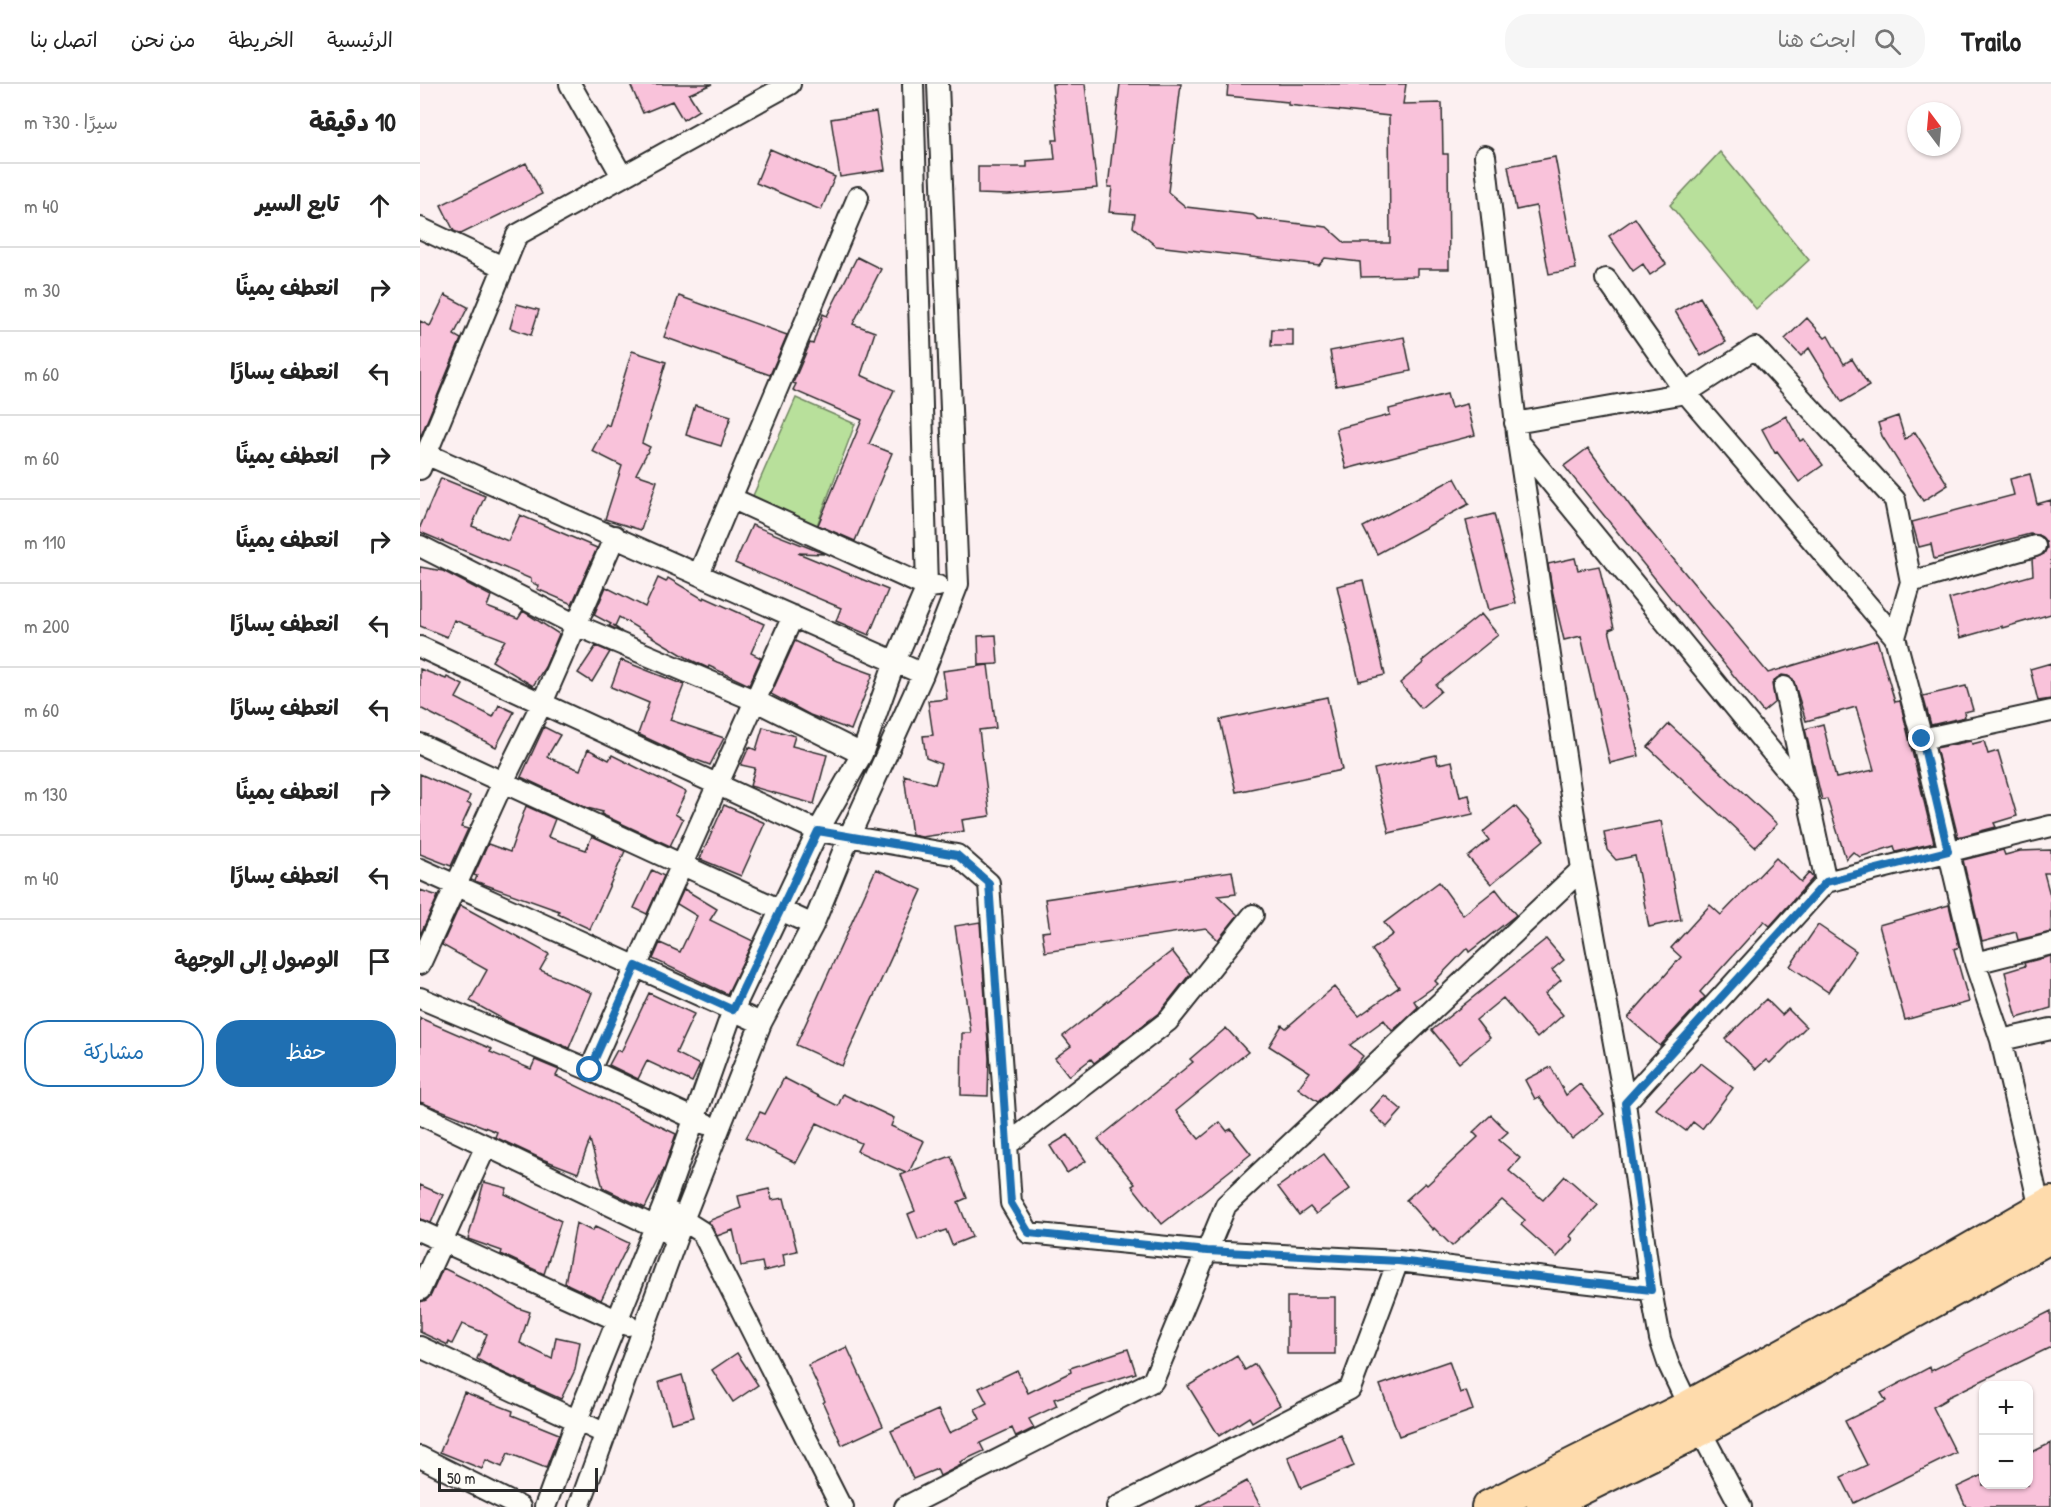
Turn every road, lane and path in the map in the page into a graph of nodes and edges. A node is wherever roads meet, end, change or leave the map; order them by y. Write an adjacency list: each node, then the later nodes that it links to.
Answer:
1 (790, 84): 6 (street)
2 (913, 84): 21 (street)
3 (938, 84): 20 (street)
4 (578, 87): 6 (street)
5 (1485, 156): 12 (street)
6 (622, 176): 9 (street)
7 (858, 197): 14 (street)
8 (420, 228): 9 (street)
9 (503, 267): 13 (street)
10 (1606, 279): 11 (street)
11 (1686, 393): 12 (street); 19 (street); 24 (street)
12 (1516, 432): 37 (street); 44 (street)
13 (423, 462): 15 (street)
14 (731, 498): 18 (street); 21 (street)
15 (615, 536): 18 (street); 23 (street)
16 (420, 546): 23 (street)
17 (2035, 546): 19 (street)
18 (699, 574): 22 (street)
19 (1911, 582): 24 (street)
20 (958, 584): 21 (street); 27 (street)
21 (927, 587): 26 (street)
22 (793, 616): 26 (street); 29 (street)
23 (576, 625): 29 (street); 30 (street)
24 (1895, 637): 32 (street)
25 (420, 647): 30 (street)
26 (895, 661): 27 (street); 34 (street)
27 (923, 674): 40 (street)
28 (1784, 687): 37 (street)
29 (756, 701): 34 (street); 36 (street)
30 (542, 703): 35 (street); 36 (street)
31 (2051, 711): 32 (street)
32 (1922, 739): 41 (street)
33 (420, 744): 35 (street)
34 (862, 754): 39 (street)
35 (503, 782): 42 (street); 46 (street)
36 (718, 786): 39 (street); 42 (street)
37 (1807, 795): 45 (street)
38 (2051, 826): 41 (street)
39 (818, 831): 40 (street); 47 (street)
40 (849, 837): 49 (street); 64 (street)
41 (1948, 851): 45 (street); 51 (street)
42 (681, 864): 47 (street); 53 (street)
43 (420, 869): 46 (street)
44 (1582, 869): 60 (street); 72 (street)
45 (1826, 882): 60 (street)
46 (456, 885): 52 (street); 53 (street)
47 (781, 910): 49 (street); 55 (street)
48 (1253, 915): 64 (street)
49 (813, 926): 56 (street)
50 (2051, 944): 51 (street)
51 (1976, 963): 58 (street)
52 (420, 964)
53 (636, 966): 55 (street); 59 (street)
54 (420, 998): 59 (street)
55 (733, 1010): 56 (street); 62 (street)
56 (761, 1023): 63 (street)
57 (2051, 1029): 58 (street)
58 (2001, 1040): 67 (street)
59 (590, 1070): 62 (street)
60 (1625, 1103): 75 (street)
61 (420, 1114): 65 (street)
62 (695, 1119): 63 (street); 66 (street)
63 (718, 1130): 69 (street)
64 (1007, 1145): 72 (street)
65 (486, 1146): 68 (street); 71 (street)
66 (663, 1207): 68 (street); 69 (street)
67 (2047, 1216): 79 (main road)
68 (654, 1226): 69 (street); 76 (street)
69 (680, 1228): 77 (street); 86 (street)
70 (420, 1231): 71 (street)
71 (442, 1241): 74 (street); 76 (street)
72 (1207, 1251): 73 (street); 87 (street)
73 (1398, 1261): 75 (street); 88 (street)
74 (420, 1290)
75 (1651, 1290): 79 (street)
76 (617, 1320): 77 (street); 80 (street)
77 (643, 1331): 81 (street)
78 (420, 1347): 80 (street)
79 (1694, 1418): 89 (main road); 90 (main road); 91 (street)
80 (577, 1420): 81 (street); 84 (street)
81 (606, 1434): 85 (street)
82 (420, 1457): 83 (street)
83 (520, 1507)
84 (545, 1507)
85 (579, 1507)
86 (843, 1507)
87 (905, 1507)
88 (1117, 1507)
89 (1488, 1507)
90 (1543, 1507)
91 (1741, 1507)

